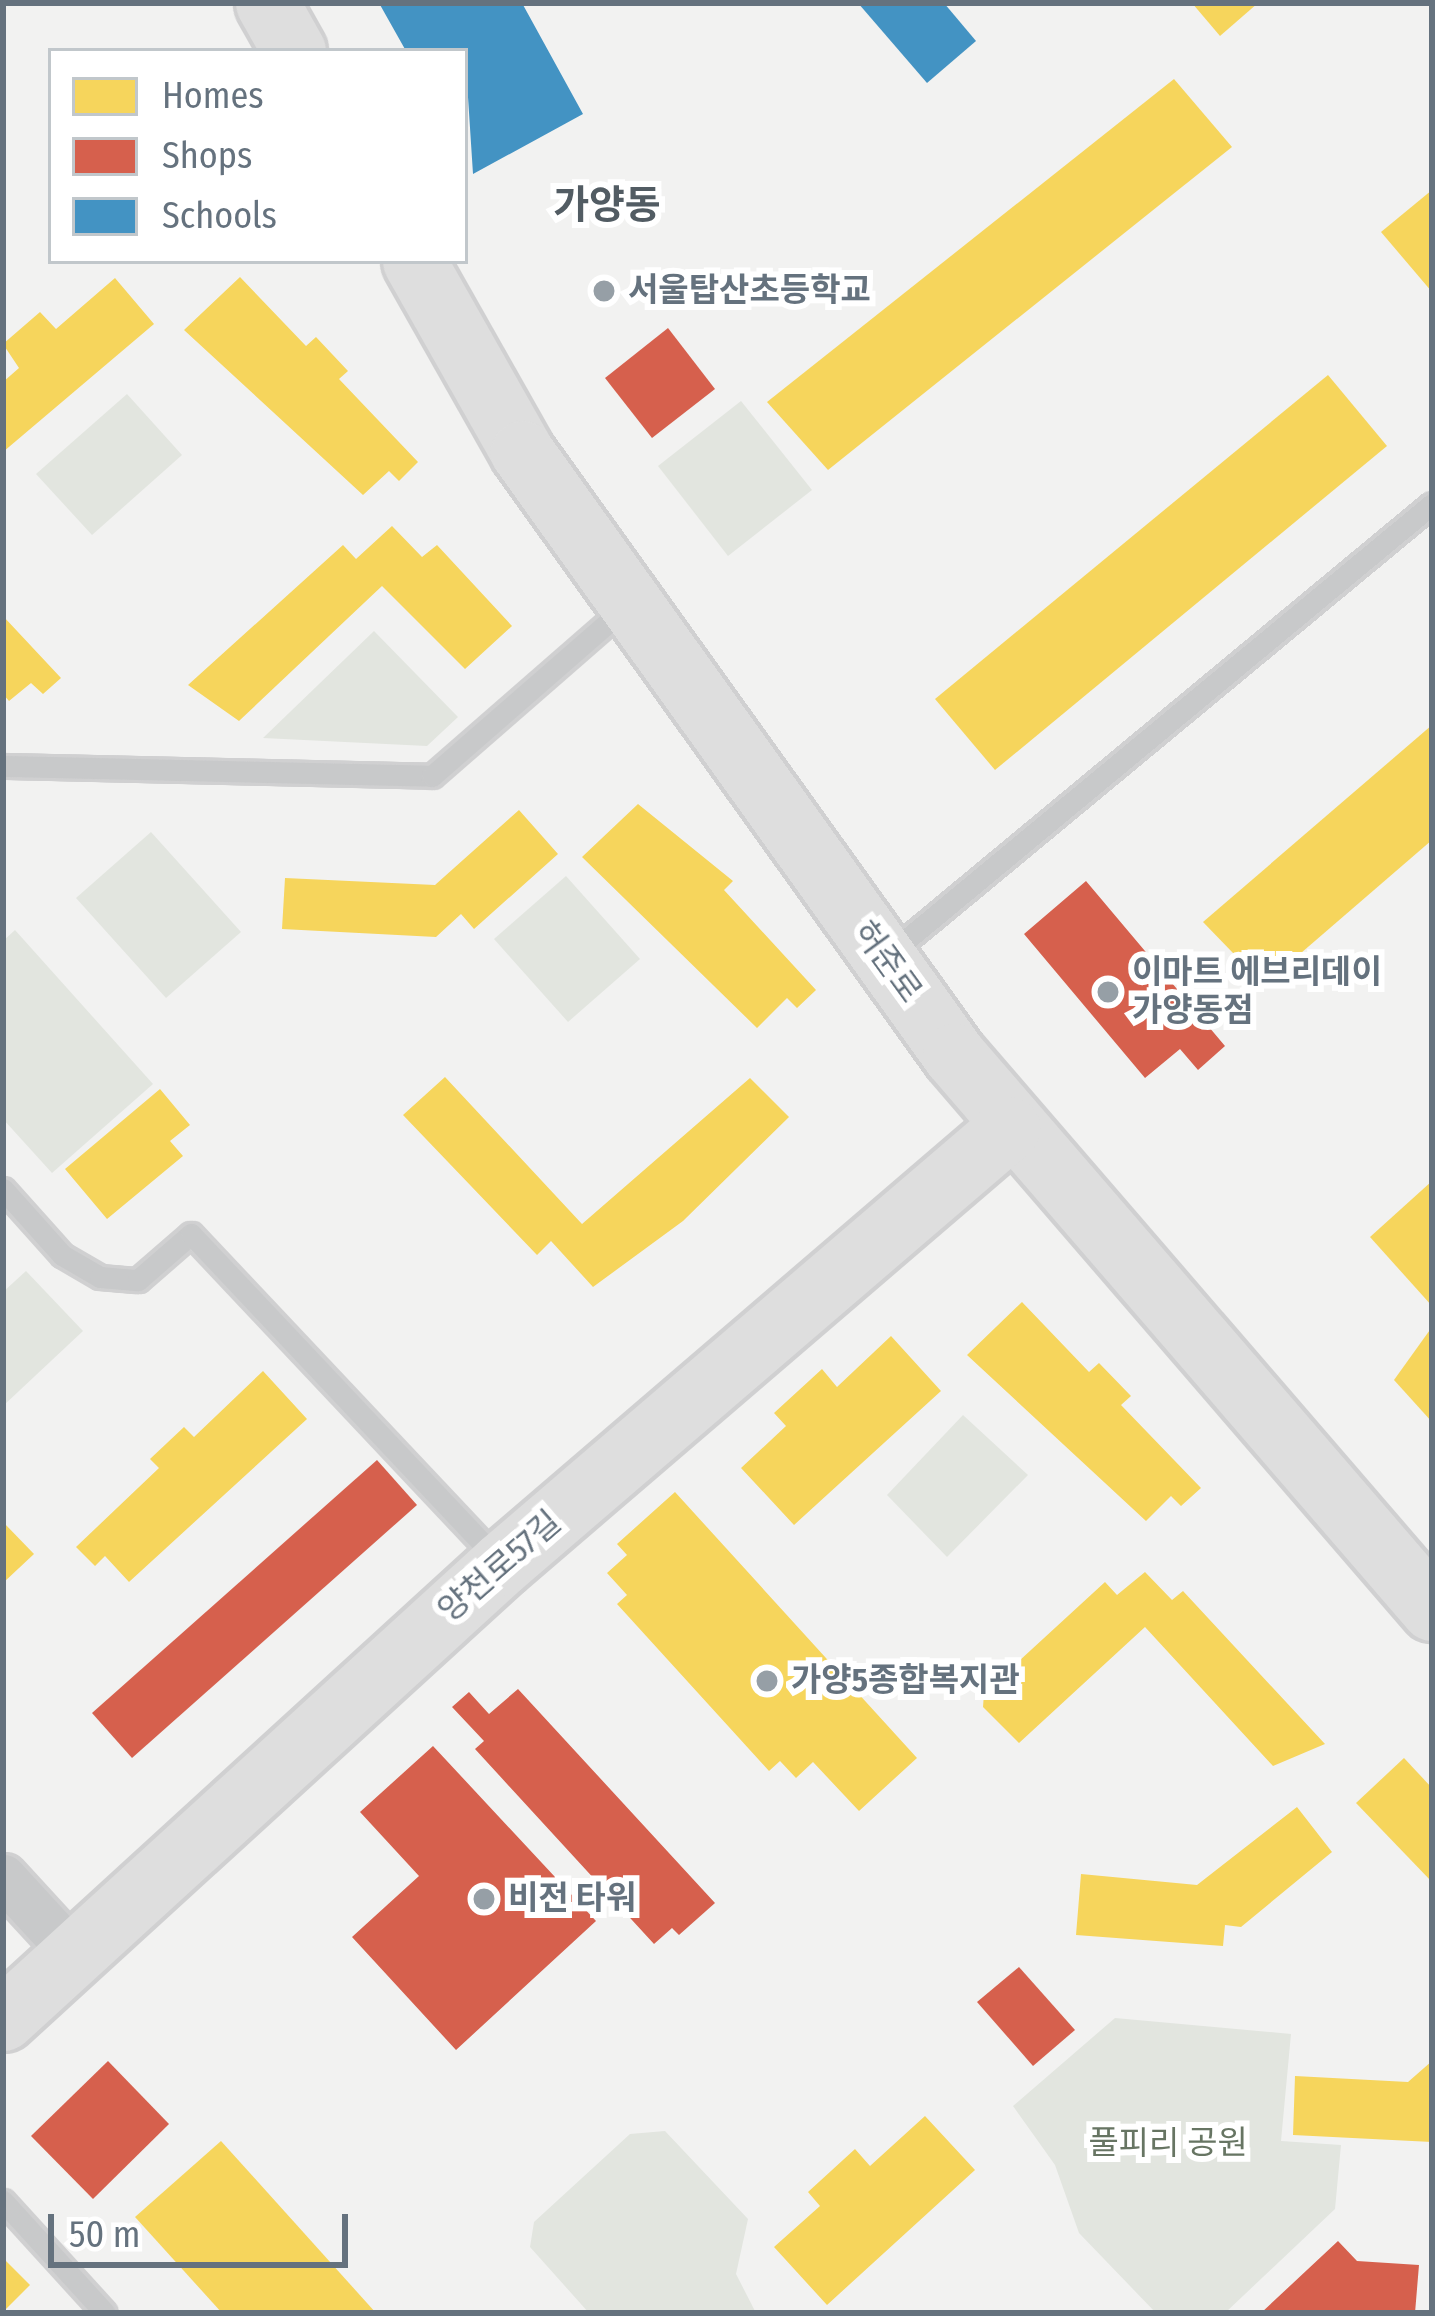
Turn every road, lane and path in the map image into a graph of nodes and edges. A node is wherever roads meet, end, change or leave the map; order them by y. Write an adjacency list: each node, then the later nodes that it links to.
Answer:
1 (267, 3): 2 (street)
2 (292, 48)
3 (416, 264): 5 (street, 허준로)
4 (1432, 504): 7 (lane)
5 (630, 603): 6 (lane); 7 (street, 허준로)
6 (3, 766)
7 (884, 958): 8 (street, 허준로)
8 (1009, 1128): 10 (street, 양천로57길); 11 (street, 허준로)
9 (3, 1189): 10 (lane)
10 (501, 1564): 13 (street, 양천로57길)
11 (1432, 1609)
12 (3, 1876): 13 (street)
13 (71, 1951): 14 (street, 양천로57길)
14 (3, 2019)
15 (3, 2201): 16 (lane)
16 (105, 2313)

